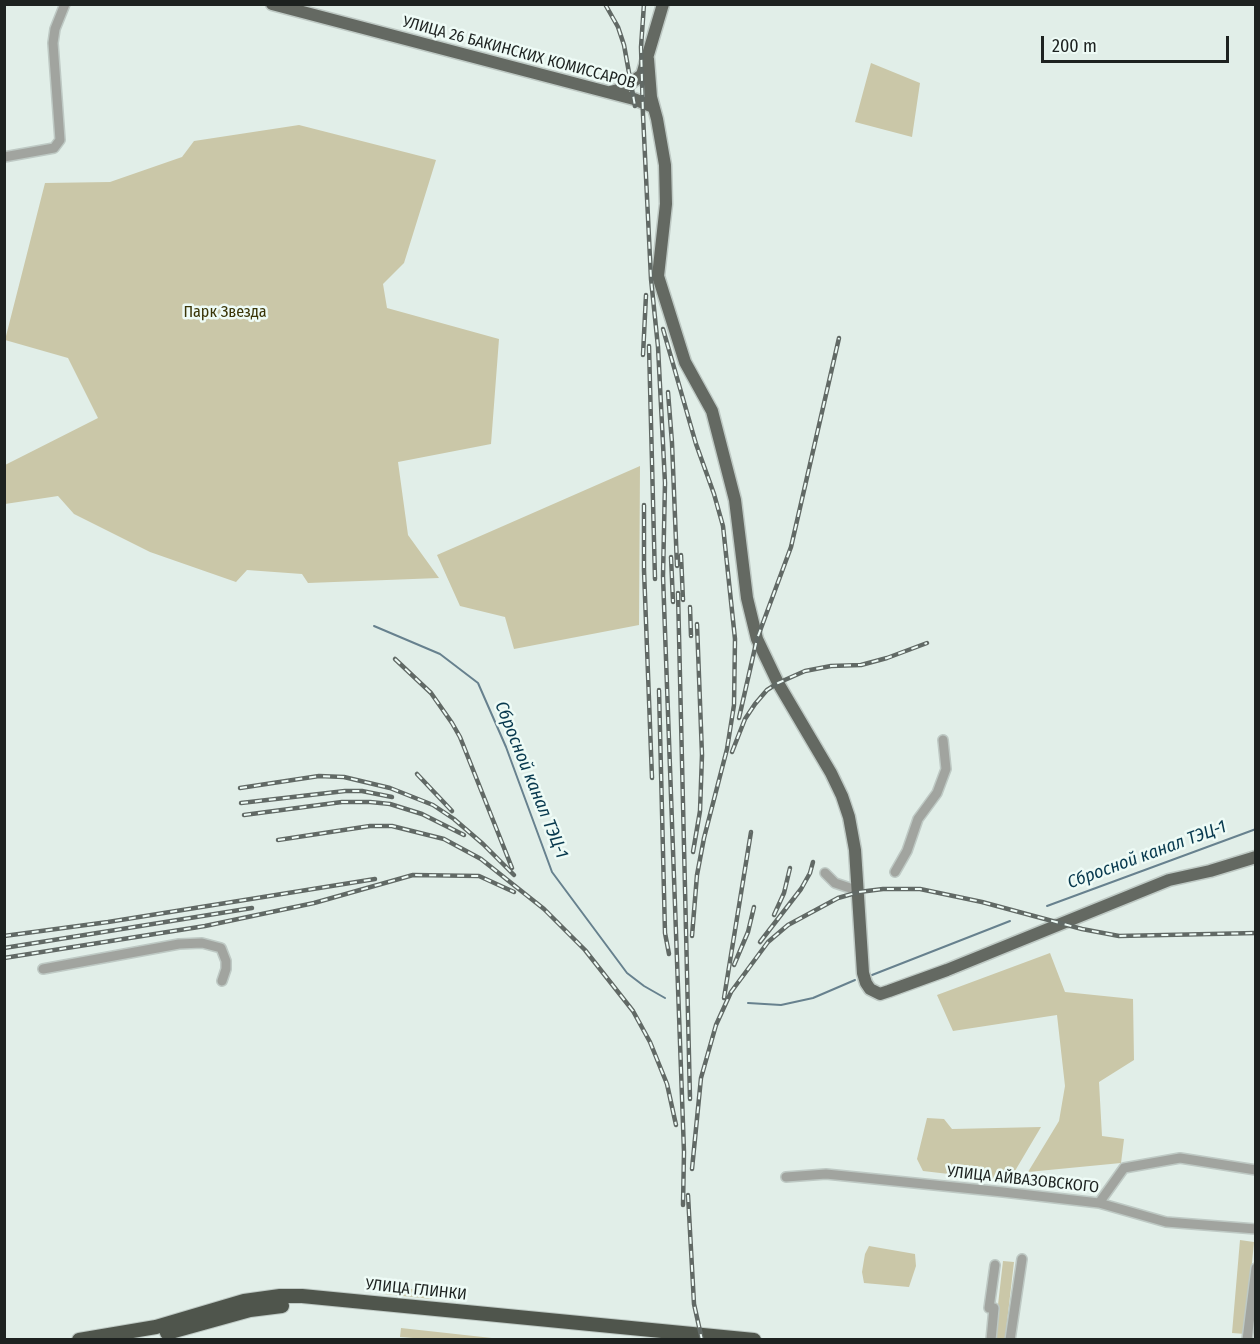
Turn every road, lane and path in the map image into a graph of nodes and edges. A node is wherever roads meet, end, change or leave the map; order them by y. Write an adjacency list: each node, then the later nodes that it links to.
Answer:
1 (65, 4): 7 (street)
2 (272, 4): 5 (main road, УЛИЦА 26 БАКИНСКИХ КОМИССАРОВ)
3 (663, 4): 4 (main road)
4 (648, 59): 5 (main road); 6 (main road)
5 (606, 92): 6 (main road, УЛИЦА 26 БАКИНСКИХ КОМИССАРОВ)
6 (653, 107): 12 (main road)
7 (4, 157)
8 (943, 740): 10 (street)
9 (1256, 857): 12 (main road)
10 (895, 872)
11 (825, 873): 12 (street)
12 (858, 889)
13 (43, 969): 14 (street)
14 (222, 981)
15 (1256, 1170): 17 (street)
16 (786, 1177): 17 (street, УЛИЦА АЙВАЗОВСКОГО)
17 (1099, 1203): 18 (street, УЛИЦА АЙВАЗОВСКОГО)
18 (1256, 1229)
19 (1022, 1259): 29 (street)
20 (995, 1265): 28 (street)
21 (1256, 1268): 30 (street)
22 (436, 1314): 23 (highway, УЛИЦА ГЛИНКИ); 24 (highway, УЛИЦА ГЛИНКИ); 26 (highway, УЛИЦА ГЛИНКИ); 27 (highway, УЛИЦА ГЛИНКИ)
23 (675, 1336): 25 (highway, УЛИЦА ГЛИНКИ)
24 (82, 1339)
25 (745, 1339)
26 (135, 1340)
27 (648, 1340)
28 (991, 1340)
29 (1010, 1340)
30 (1247, 1340)

